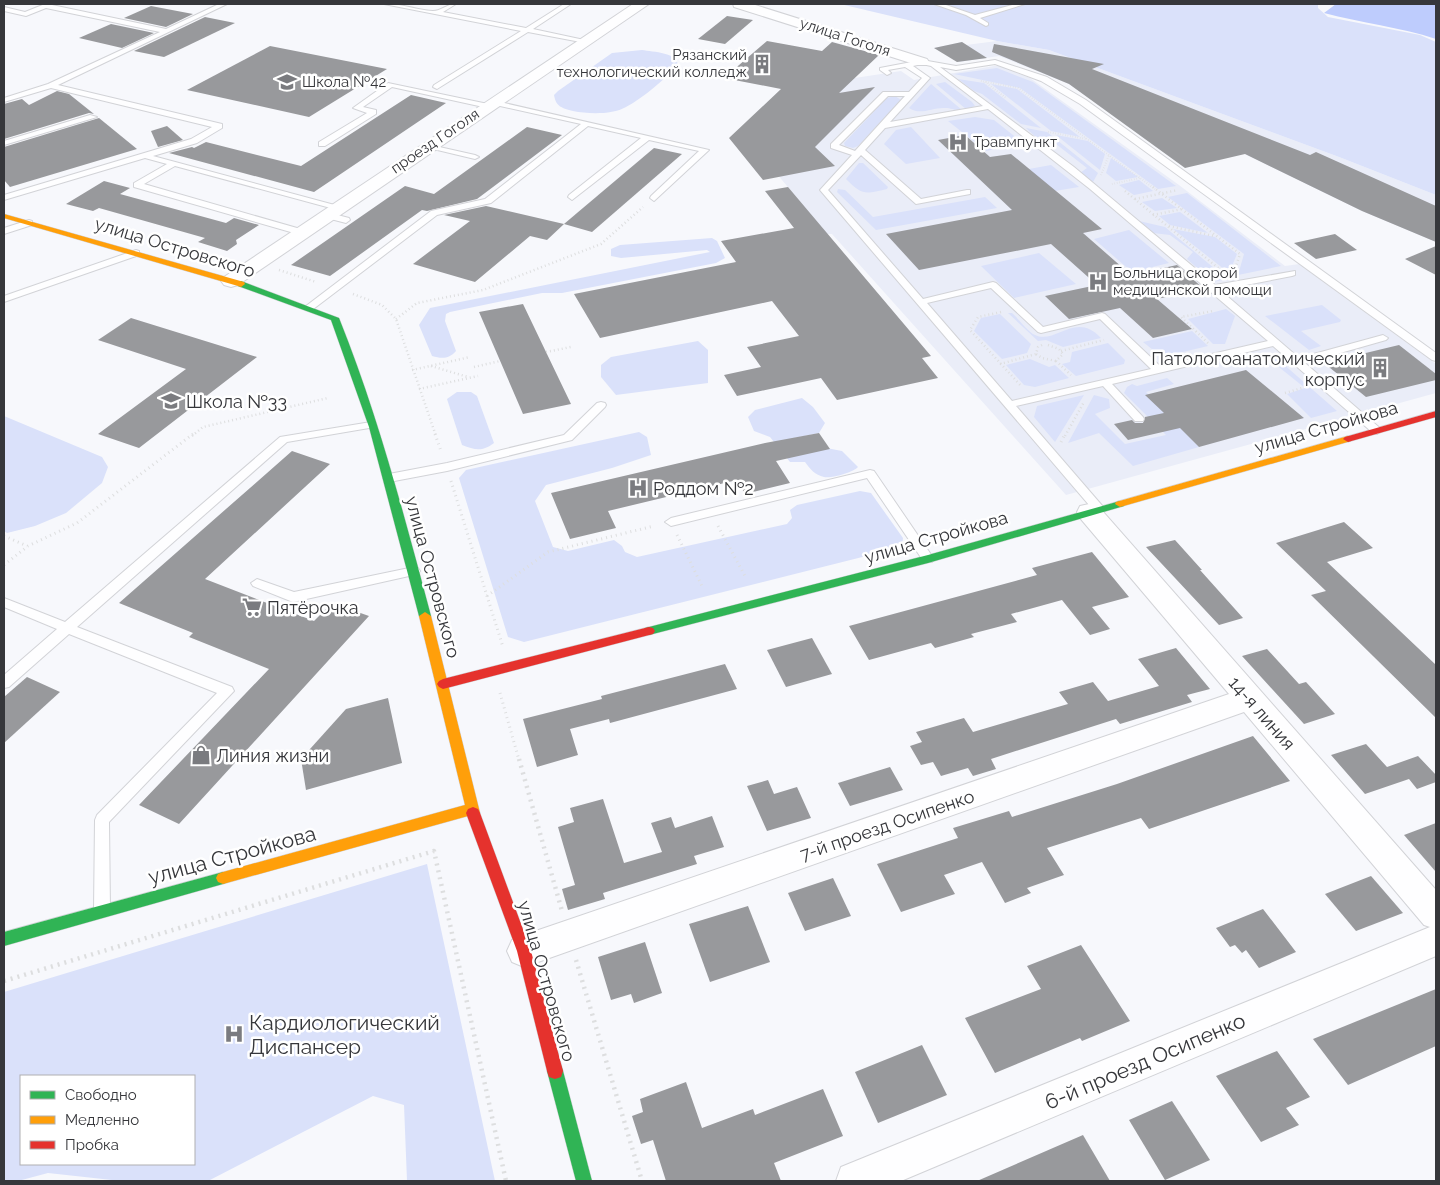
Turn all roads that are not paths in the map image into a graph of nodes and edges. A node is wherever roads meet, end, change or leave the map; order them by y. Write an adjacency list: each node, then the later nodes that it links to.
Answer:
1 (224, 4): 15 (lane)
2 (387, 4): 11 (lane)
3 (453, 4): 11 (lane)
4 (568, 4): 14 (lane)
5 (642, 4): 16 (street, проезд Гоголя)
6 (739, 4): 17 (street, улица Гоголя)
7 (937, 4): 12 (lane)
8 (1022, 4): 12 (lane)
9 (48, 5): 10 (lane); 15 (lane)
10 (4, 9)
11 (437, 13): 14 (lane)
12 (976, 18): 13 (lane)
13 (986, 24)
14 (527, 30): 16 (lane); 21 (lane)
15 (167, 31): 20 (lane)
16 (586, 41): 24 (street, проезд Гоголя)
17 (926, 62): 18 (lane); 25 (lane); 55 (lane)
18 (907, 65): 19 (lane); 22 (lane)
19 (887, 73)
20 (51, 86): 23 (lane); 34 (lane)
21 (438, 87)
22 (912, 94): 28 (lane); 33 (lane)
23 (4, 100)
24 (491, 104): 27 (lane); 31 (lane); 32 (street, проезд Гоголя)
25 (989, 107): 28 (lane); 49 (lane)
26 (93, 117): 30 (lane)
27 (587, 123): 29 (lane); 52 (lane)
28 (882, 126): 33 (lane)
29 (647, 137): 38 (lane); 40 (lane)
30 (4, 142)
31 (322, 144)
32 (429, 146): 35 (lane); 41 (street, проезд Гоголя)
33 (859, 152): 37 (lane); 51 (lane)
34 (145, 156): 36 (lane); 39 (lane)
35 (475, 157)
36 (175, 163): 41 (lane); 45 (lane)
37 (967, 192)
38 (572, 197)
39 (4, 198)
40 (654, 198)
41 (337, 214): 45 (street, проезд Гоголя)
42 (4, 216): 43 (street, улица Островского)
43 (29, 223): 44 (lane); 46 (street, улица Островского)
44 (4, 231)
45 (301, 232): 48 (street, проезд Гоголя)
46 (136, 253): 48 (street, улица Островского); 50 (lane)
47 (1292, 273): 49 (lane)
48 (231, 281): 52 (street, улица Островского)
49 (1214, 288): 54 (lane)
50 (4, 299)
51 (920, 302): 57 (lane); 60 (lane)
52 (309, 308): 63 (street, улица Островского)
53 (1382, 338): 56 (lane)
54 (1276, 342): 56 (lane); 57 (lane)
55 (1436, 358)
56 (1297, 362): 64 (lane)
57 (1158, 370): 58 (lane)
58 (1105, 382): 60 (lane); 62 (lane)
59 (601, 405): 65 (lane)
60 (1009, 405): 66 (lane)
61 (1436, 414): 64 (street, улица Стройкова)
62 (1139, 419)
63 (371, 425): 65 (street, улица Островского); 72 (lane)
64 (1376, 431): 66 (street, улица Стройкова)
65 (389, 478): 69 (street, улица Островского)
66 (1094, 510): 68 (street, улица Стройкова); 75 (street, 14-я линия)
67 (671, 522): 68 (lane)
68 (928, 559): 74 (street, улица Стройкова)
69 (414, 572): 70 (lane); 74 (street, улица Островского)
70 (257, 583)
71 (4, 602): 72 (lane)
72 (67, 628): 73 (lane); 77 (lane)
73 (4, 683)
74 (443, 684): 76 (street, улица Островского)
75 (1250, 698): 78 (street, 14-я линия); 81 (street, 7-й проезд Осипенко)
76 (472, 808): 77 (street, улица Стройкова); 81 (street, улица Островского)
77 (102, 910): 79 (street, улица Стройкова)
78 (1436, 914)
79 (4, 940)
80 (1436, 940): 83 (street, 6-й проезд Осипенко)
81 (524, 951): 82 (street, улица Островского)
82 (584, 1181)
83 (855, 1181)

